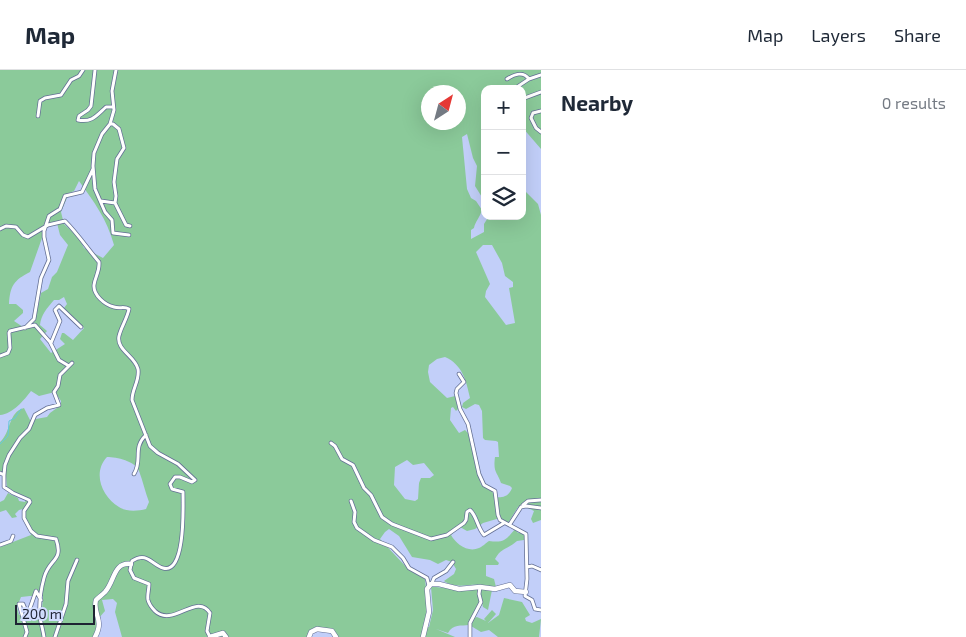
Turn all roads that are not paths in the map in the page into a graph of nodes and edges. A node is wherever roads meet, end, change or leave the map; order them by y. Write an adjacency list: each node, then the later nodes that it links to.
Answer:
1 (83, 70): 12 (street)
2 (95, 70): 10 (street)
3 (116, 70): 10 (street)
4 (541, 75): 6 (street)
5 (507, 78): 6 (street)
6 (529, 79): 7 (street)
7 (520, 85)
8 (541, 92): 9 (street)
9 (526, 98)
10 (113, 106): 13 (street)
11 (541, 111): 14 (street)
12 (38, 116)
13 (110, 124): 15 (street); 17 (street)
14 (541, 132)
15 (93, 169): 16 (street); 18 (street)
16 (101, 201): 17 (street); 21 (street)
17 (115, 203): 19 (street)
18 (45, 226): 20 (street); 23 (street); 27 (street)
19 (130, 226)
20 (0, 229)
21 (129, 235)
22 (81, 327): 24 (street)
23 (25, 328): 24 (street); 25 (street)
24 (51, 343): 29 (street)
25 (0, 356)
26 (459, 374): 35 (street)
27 (146, 435): 30 (street); 41 (street)
28 (331, 443): 35 (street)
29 (2, 474): 47 (street)
30 (134, 474)
31 (541, 500): 33 (street)
32 (351, 501): 44 (street)
33 (523, 506): 34 (street); 36 (street)
34 (541, 508)
35 (504, 523): 36 (street)
36 (510, 524): 42 (street)
37 (13, 536): 38 (street)
38 (0, 546)
39 (77, 560): 51 (street)
40 (453, 562): 44 (street)
41 (131, 564): 52 (street); 53 (street)
42 (527, 567): 43 (street); 46 (street)
43 (541, 570)
44 (431, 585): 45 (street); 57 (street)
45 (480, 587): 46 (street); 58 (street)
46 (526, 592): 48 (street)
47 (41, 600): 49 (street); 50 (street)
48 (541, 610)
49 (25, 637)
50 (44, 637)
51 (55, 637)
52 (95, 637)
53 (210, 637): 54 (street)
54 (226, 637)
55 (309, 637): 56 (street)
56 (336, 637)
57 (423, 637)
58 (470, 637)

